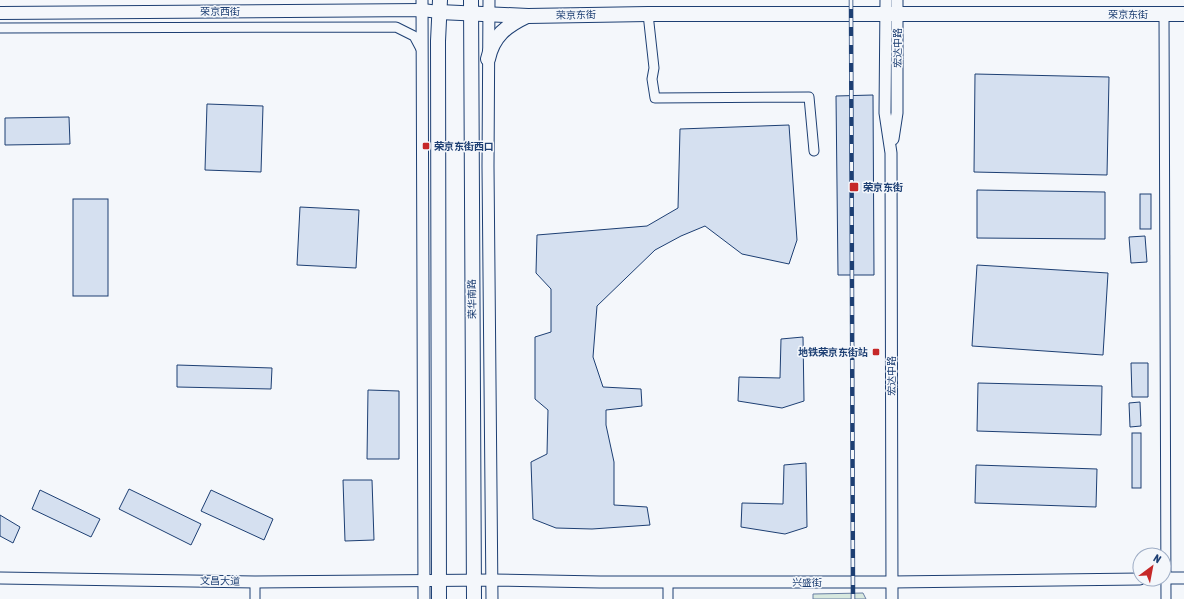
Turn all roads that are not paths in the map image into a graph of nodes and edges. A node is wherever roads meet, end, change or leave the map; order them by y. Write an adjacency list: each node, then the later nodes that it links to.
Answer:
1 (886, 0): 11 (street)
2 (897, 0): 11 (street)
3 (422, 5): 4 (main road, 荣京西街); 7 (main road, 荣京西街); 14 (street)
4 (440, 6): 5 (main road, 荣京东街); 19 (main road)
5 (471, 6): 6 (main road, 荣京东街); 18 (main road, 荣华南路)
6 (489, 7): 12 (main road, 荣京东街); 15 (street)
7 (0, 13)
8 (648, 14): 11 (main road, 荣京东街); 12 (main road, 荣京东街); 16 (street)
9 (1164, 14): 10 (main road, 荣京东街); 11 (main road, 荣京东街); 21 (street)
10 (1184, 14)
11 (891, 15): 32 (street, 宏达中路)
12 (528, 16): 15 (main road)
13 (0, 28): 14 (street)
14 (422, 52): 20 (street)
15 (488, 59): 17 (street)
16 (814, 151)
17 (488, 166): 18 (street); 29 (street)
18 (471, 205): 28 (main road, 荣华南路)
19 (439, 410): 20 (street); 27 (main road)
20 (423, 449): 26 (street)
21 (1165, 547)
22 (0, 578): 30 (street, 文昌大道)
23 (1172, 578): 24 (street)
24 (1184, 578)
25 (1132, 579): 32 (street, 兴盛街)
26 (424, 580): 27 (street, 文昌大道); 30 (street, 文昌大道); 35 (street)
27 (439, 580): 28 (street, 文昌大道); 36 (main road)
28 (474, 580): 29 (street, 兴盛街); 37 (main road, 荣华南路)
29 (492, 580): 31 (street, 兴盛街); 38 (street)
30 (255, 582): 34 (street)
31 (668, 582): 32 (street, 兴盛街); 39 (street)
32 (892, 582): 40 (street, 宏达中路)
33 (1165, 587): 41 (street)
34 (256, 599)
35 (424, 599)
36 (439, 599)
37 (474, 599)
38 (492, 599)
39 (668, 599)
40 (892, 599)
41 (1166, 599)

